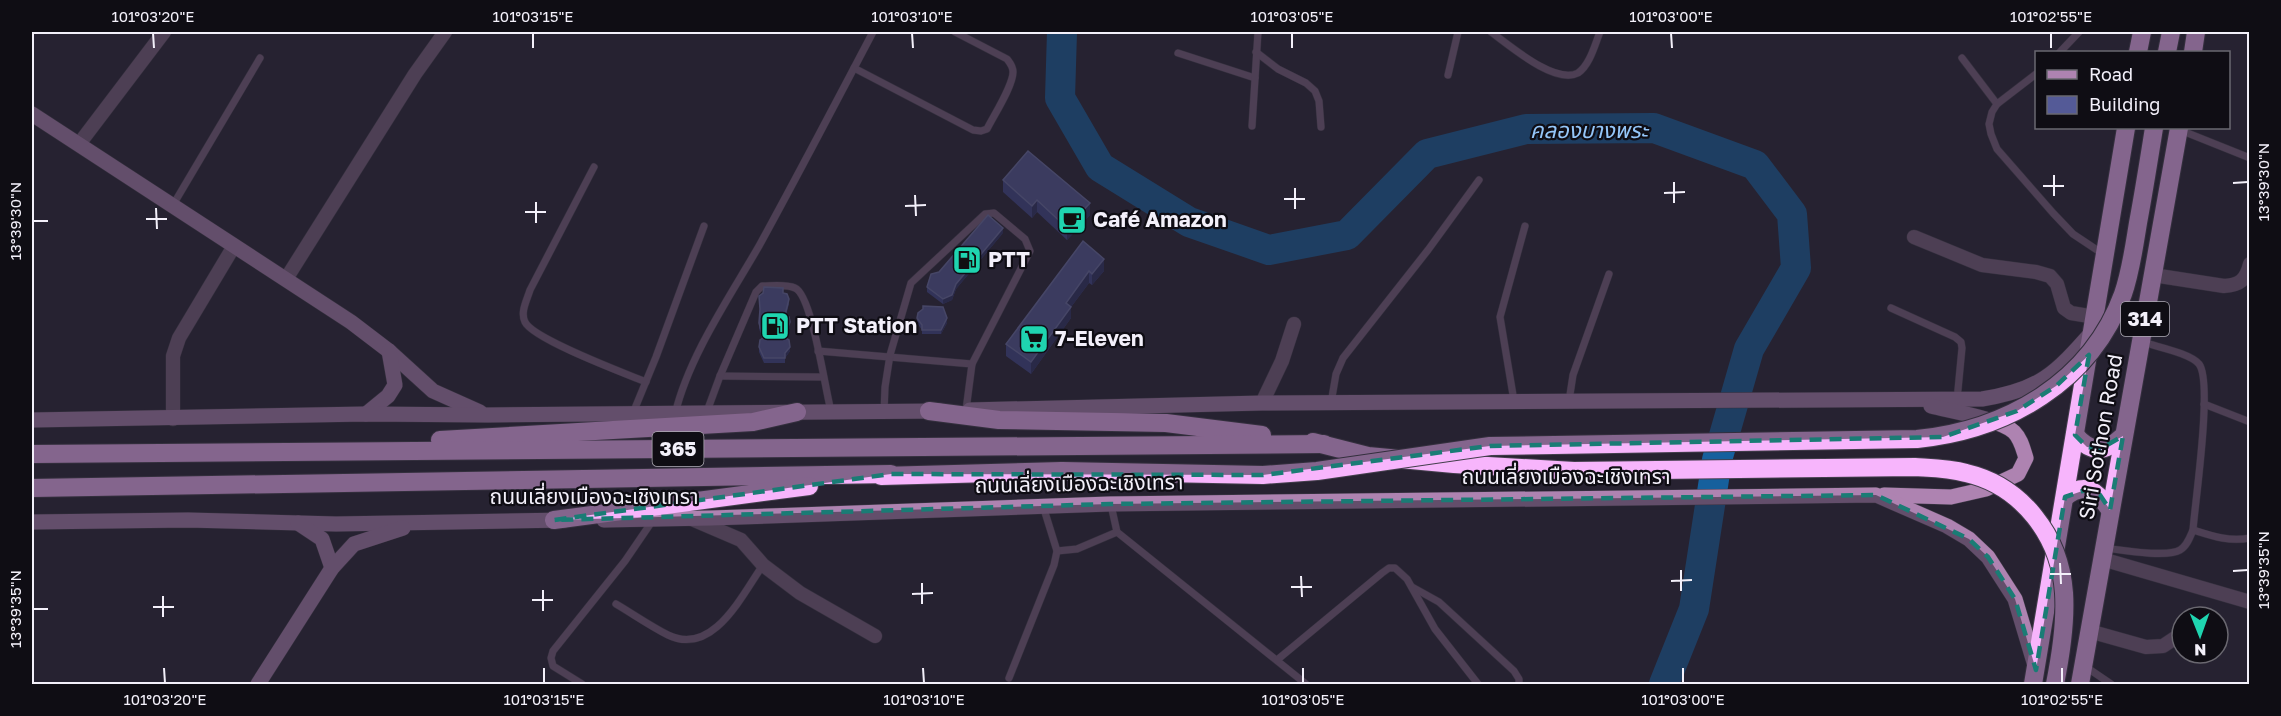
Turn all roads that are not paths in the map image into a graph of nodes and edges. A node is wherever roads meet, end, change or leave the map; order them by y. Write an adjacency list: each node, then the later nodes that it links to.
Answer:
1 (164, 32): 33 (street)
2 (445, 32): 46 (street)
3 (873, 32): 21 (lane)
4 (955, 32): 21 (lane)
5 (1258, 32): 17 (lane)
6 (1458, 32): 22 (lane)
7 (1491, 32): 8 (lane)
8 (1600, 32)
9 (2079, 32): 13 (lane)
10 (2142, 32): 14 (highway)
11 (2171, 32): 15 (highway)
12 (2196, 32): 16 (highway)
13 (2061, 51)
14 (2139, 51)
15 (2167, 51)
16 (2193, 51)
17 (1256, 52): 24 (lane); 28 (lane)
18 (1178, 53): 24 (lane)
19 (260, 58): 37 (lane)
20 (1962, 58): 25 (lane)
21 (854, 68): 72 (lane)
22 (1448, 75)
23 (2035, 76): 25 (lane)
24 (1255, 78): 27 (lane)
25 (1997, 104): 42 (lane)
26 (32, 114): 33 (main road)
27 (1252, 126)
28 (1321, 128)
29 (2126, 129): 42 (highway, Siri Sothon Road / 314)
30 (2154, 129): 83 (highway, bridge)
31 (2179, 129): 45 (highway, Siri Sothon Road / 314)
32 (2181, 129): 34 (lane)
33 (79, 144): 37 (main road)
34 (2250, 158)
35 (594, 168): 57 (lane)
36 (1479, 180): 63 (lane)
37 (172, 206): 41 (main road)
38 (704, 226): 57 (lane)
39 (1525, 226): 60 (lane)
40 (1914, 237): 49 (street)
41 (234, 246): 46 (main road); 75 (street)
42 (2105, 256): 49 (highway, Siri Sothon Road / 314)
43 (2250, 264): 45 (street)
44 (1609, 274): 61 (lane)
45 (2153, 275): 50 (highway, Siri Sothon Road / 314)
46 (286, 279): 51 (main road)
47 (1891, 308): 59 (lane)
48 (1294, 324): 62 (street)
49 (2094, 324): 59 (main road, 365); 78 (highway, Siri Sothon Road / 314)
50 (2141, 342): 64 (lane); 79 (highway, Siri Sothon Road / 314)
51 (389, 351): 71 (main road); 74 (main road)
52 (818, 351): 53 (lane); 55 (lane); 56 (lane)
53 (890, 356): 54 (lane); 54 (lane); 69 (lane)
54 (972, 363): 65 (lane)
55 (720, 376): 56 (lane); 73 (lane)
56 (822, 377): 66 (lane)
57 (646, 382): 70 (lane)
58 (1896, 399): 59 (main road, 365); 61 (main road, 365); 85 (main road)
59 (1958, 400)
60 (1514, 401): 61 (main road, 365); 63 (main road, 365)
61 (1569, 401)
62 (1262, 403): 63 (main road, 365); 65 (main road, 365)
63 (1331, 403)
64 (2204, 404): 77 (lane); 96 (lane)
65 (966, 410): 67 (main road, 365)
66 (831, 411): 68 (main road, 365); 69 (main road, 365)
67 (929, 411): 69 (main road, 365); 80 (highway)
68 (797, 412): 73 (main road, 365); 81 (highway)
69 (884, 412)
70 (633, 413): 72 (main road, 365); 74 (main road, 365)
71 (366, 414): 74 (main road, 365); 75 (main road, 365)
72 (675, 414): 73 (main road, 365)
73 (706, 414)
74 (488, 415)
75 (173, 418): 76 (main road, 365)
76 (32, 420)
77 (2250, 422)
78 (2075, 435): 79 (highway); 86 (highway, Siri Sothon Road / 314)
79 (2123, 436): 89 (highway, Siri Sothon Road / 314)
80 (1324, 444): 81 (highway, ถนนเลี่ยงเมืองฉะเชิงเทรา / 365); 118 (highway, bridge)
81 (195, 453): 82 (highway, ถนนเลี่ยงเมืองฉะเชิงเทรา / 365)
82 (32, 454)
83 (891, 474): 84 (highway, ถนนเลี่ยงเมืองฉะเชิงเทรา / 365); 92 (highway)
84 (32, 488)
85 (1876, 495): 87 (main road, ถนนเลี่ยงเมืองฉะเชิงเทรา); 111 (main road, ถนนเลี่ยงเมืองฉะเชิงเทรา)
86 (2065, 497): 89 (highway); 111 (highway, Siri Sothon Road / 314)
87 (1110, 504): 88 (main road, ถนนเลี่ยงเมืองฉะเชิงเทรา); 97 (lane)
88 (1043, 506): 90 (main road, ถนนเลี่ยงเมืองฉะเชิงเทรา); 99 (lane)
89 (2110, 510): 100 (highway, Siri Sothon Road / 314)
90 (690, 518): 93 (main road, ถนนเลี่ยงเมืองฉะเชิงเทรา); 101 (street)
91 (487, 520): 92 (main road, ถนนเลี่ยงเมืองฉะเชิงเทรา); 95 (main road, ถนนเลี่ยงเมืองฉะเชิงเทรา); 102 (main road)
92 (554, 520): 93 (main road, ถนนเลี่ยงเมืองฉะเชิงเทรา)
93 (653, 520): 114 (lane)
94 (32, 522): 95 (main road, ถนนเลี่ยงเมืองฉะเชิงเทรา)
95 (298, 523): 102 (main road)
96 (2193, 530): 98 (lane); 100 (lane)
97 (1117, 532): 99 (lane); 109 (lane)
98 (2250, 538)
99 (1057, 551): 112 (lane)
100 (2103, 554): 104 (street); 106 (highway, Siri Sothon Road / 314)
101 (763, 565): 105 (lane); 107 (street)
102 (332, 567): 113 (main road)
103 (1410, 586): 109 (lane); 116 (lane); 117 (lane)
104 (2250, 602)
105 (616, 604)
106 (2089, 631): 108 (street); 110 (highway, Siri Sothon Road / 314)
107 (875, 636)
108 (2170, 641)
109 (1277, 660): 115 (lane)
110 (2084, 666): 119 (highway, Siri Sothon Road / 314); 120 (lane)
111 (2034, 677)
112 (1009, 678)
113 (258, 684)
114 (582, 684)
115 (1306, 684)
116 (1478, 684)
117 (1519, 684)
118 (2055, 684)
119 (2080, 684)
120 (2111, 684)

